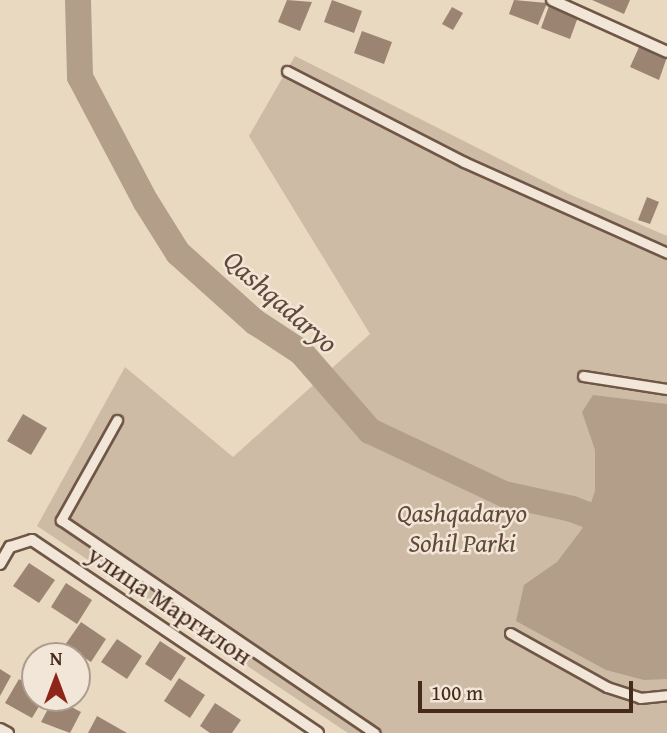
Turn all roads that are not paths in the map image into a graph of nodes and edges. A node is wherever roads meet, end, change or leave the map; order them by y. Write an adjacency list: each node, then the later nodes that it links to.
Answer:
1 (552, 0): 2 (street)
2 (667, 52)
3 (287, 71): 4 (street)
4 (667, 253)
5 (583, 376): 6 (street)
6 (667, 389)
7 (117, 419): 14 (street)
8 (0, 564): 13 (street, улица Маргилон)
9 (510, 632): 10 (street)
10 (667, 695)
11 (0, 729): 12 (street)
12 (8, 733)
13 (318, 733)
14 (375, 733)

